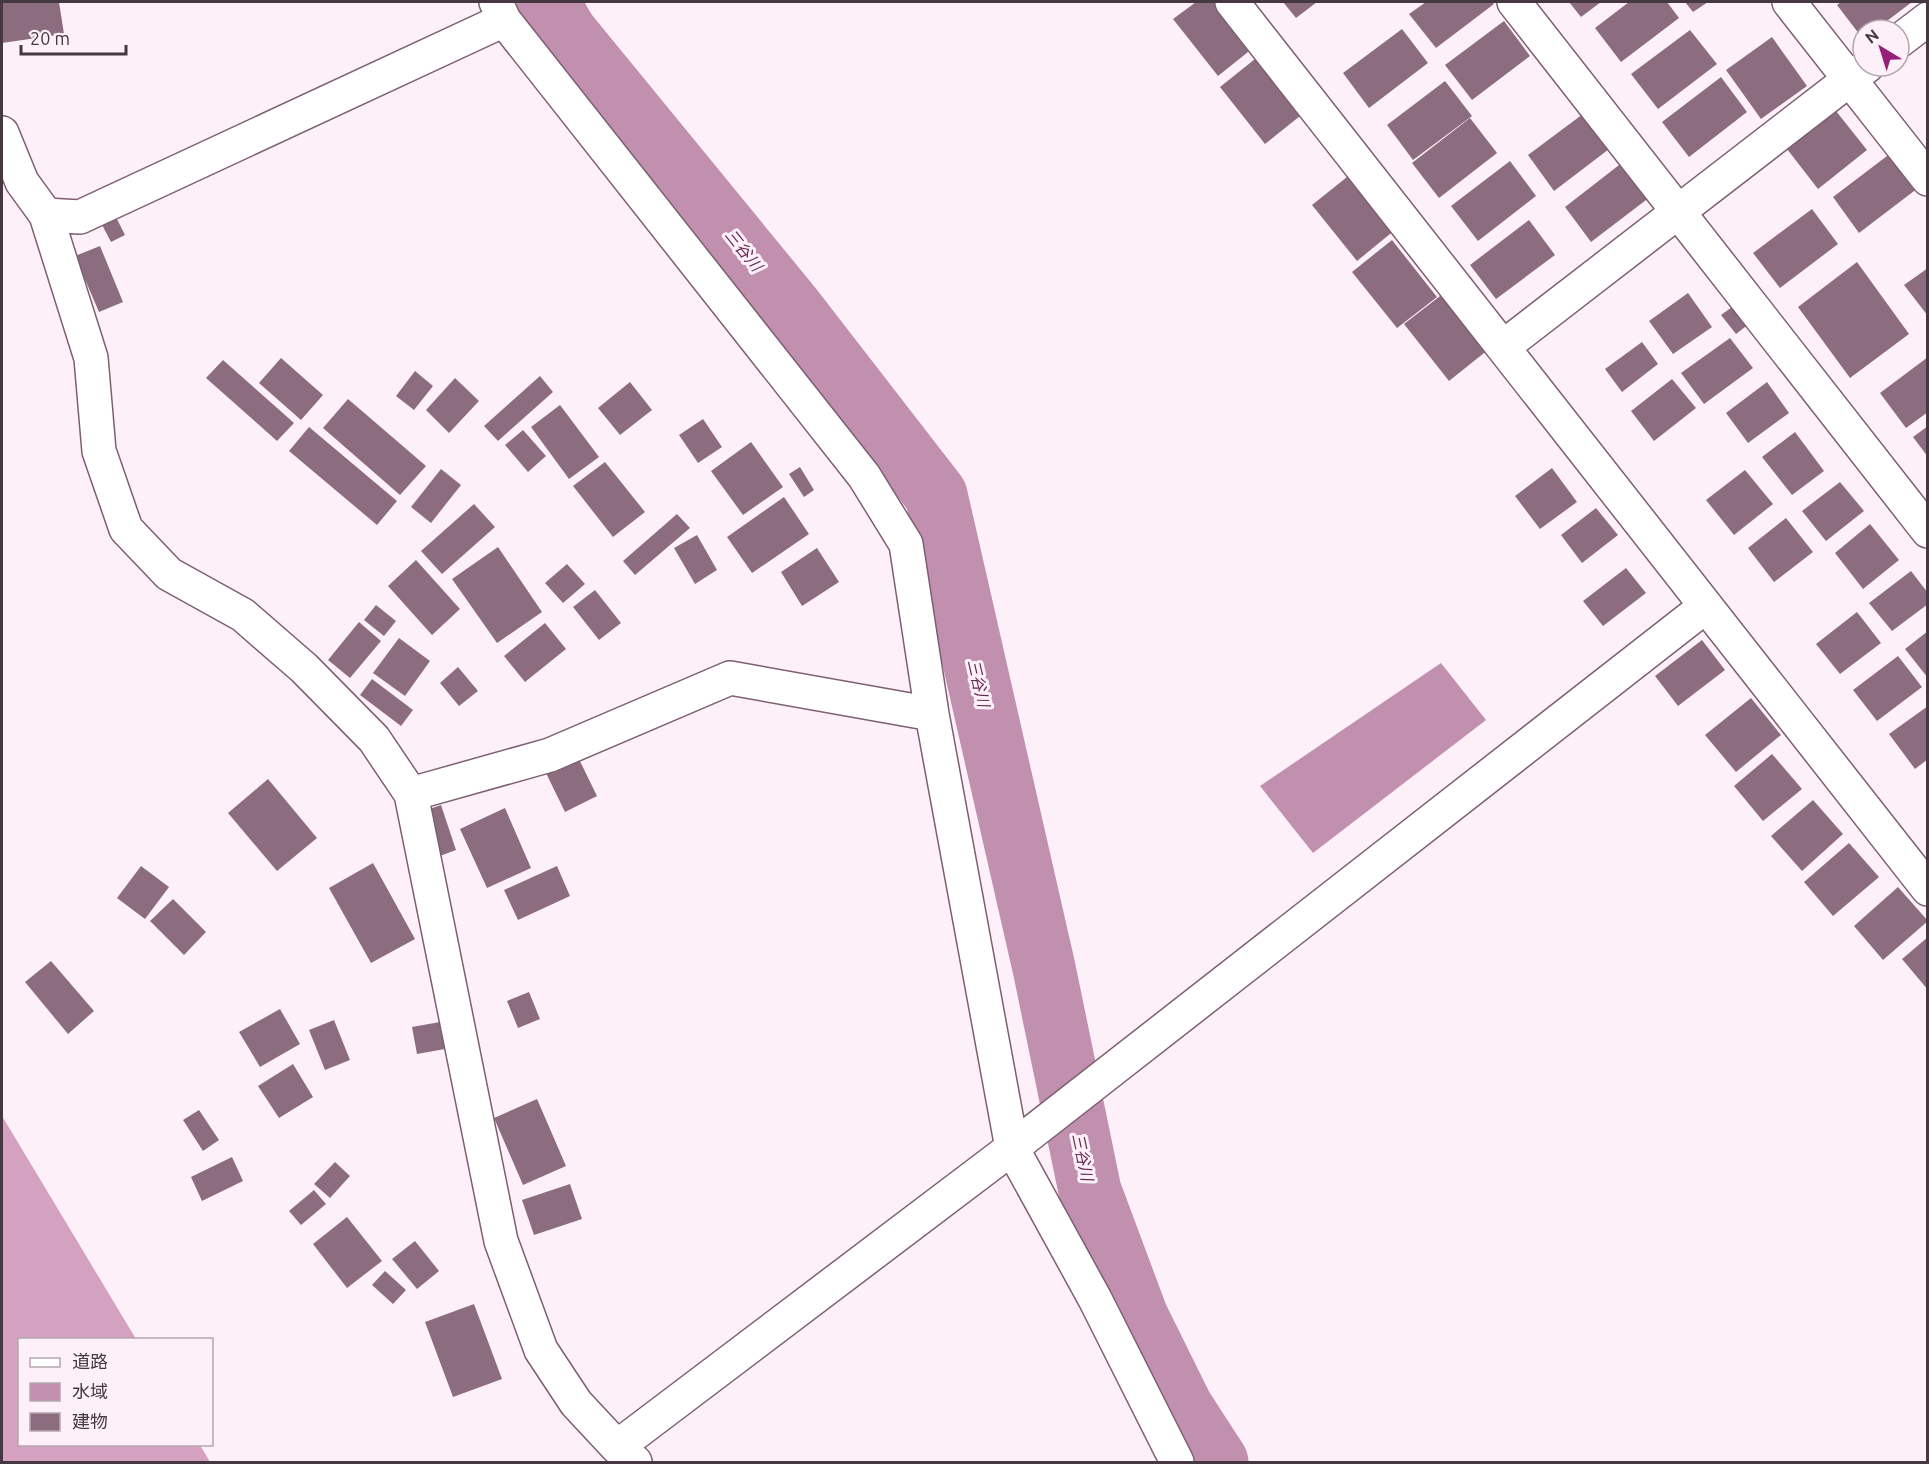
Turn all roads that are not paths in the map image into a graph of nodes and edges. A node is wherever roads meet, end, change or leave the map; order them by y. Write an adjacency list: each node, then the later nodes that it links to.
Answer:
1 (1232, 2): 14 (street)
2 (1514, 2): 12 (street)
3 (1789, 2): 7 (street)
4 (500, 11): 13 (street); 17 (street)
5 (1928, 19): 6 (street)
6 (1911, 32)
7 (1851, 66)
8 (1852, 78): 12 (street)
9 (1861, 78): 11 (street)
10 (2, 133): 13 (street)
11 (1928, 179)
12 (1680, 213): 14 (street); 15 (street)
13 (46, 215): 18 (street)
14 (1503, 347): 16 (street)
15 (1928, 531)
16 (1706, 606): 19 (street); 20 (street)
17 (932, 714): 18 (street); 20 (street)
18 (411, 794): 21 (street)
19 (1928, 889)
20 (1012, 1148): 21 (street); 22 (street)
21 (626, 1455)
22 (1177, 1462)

